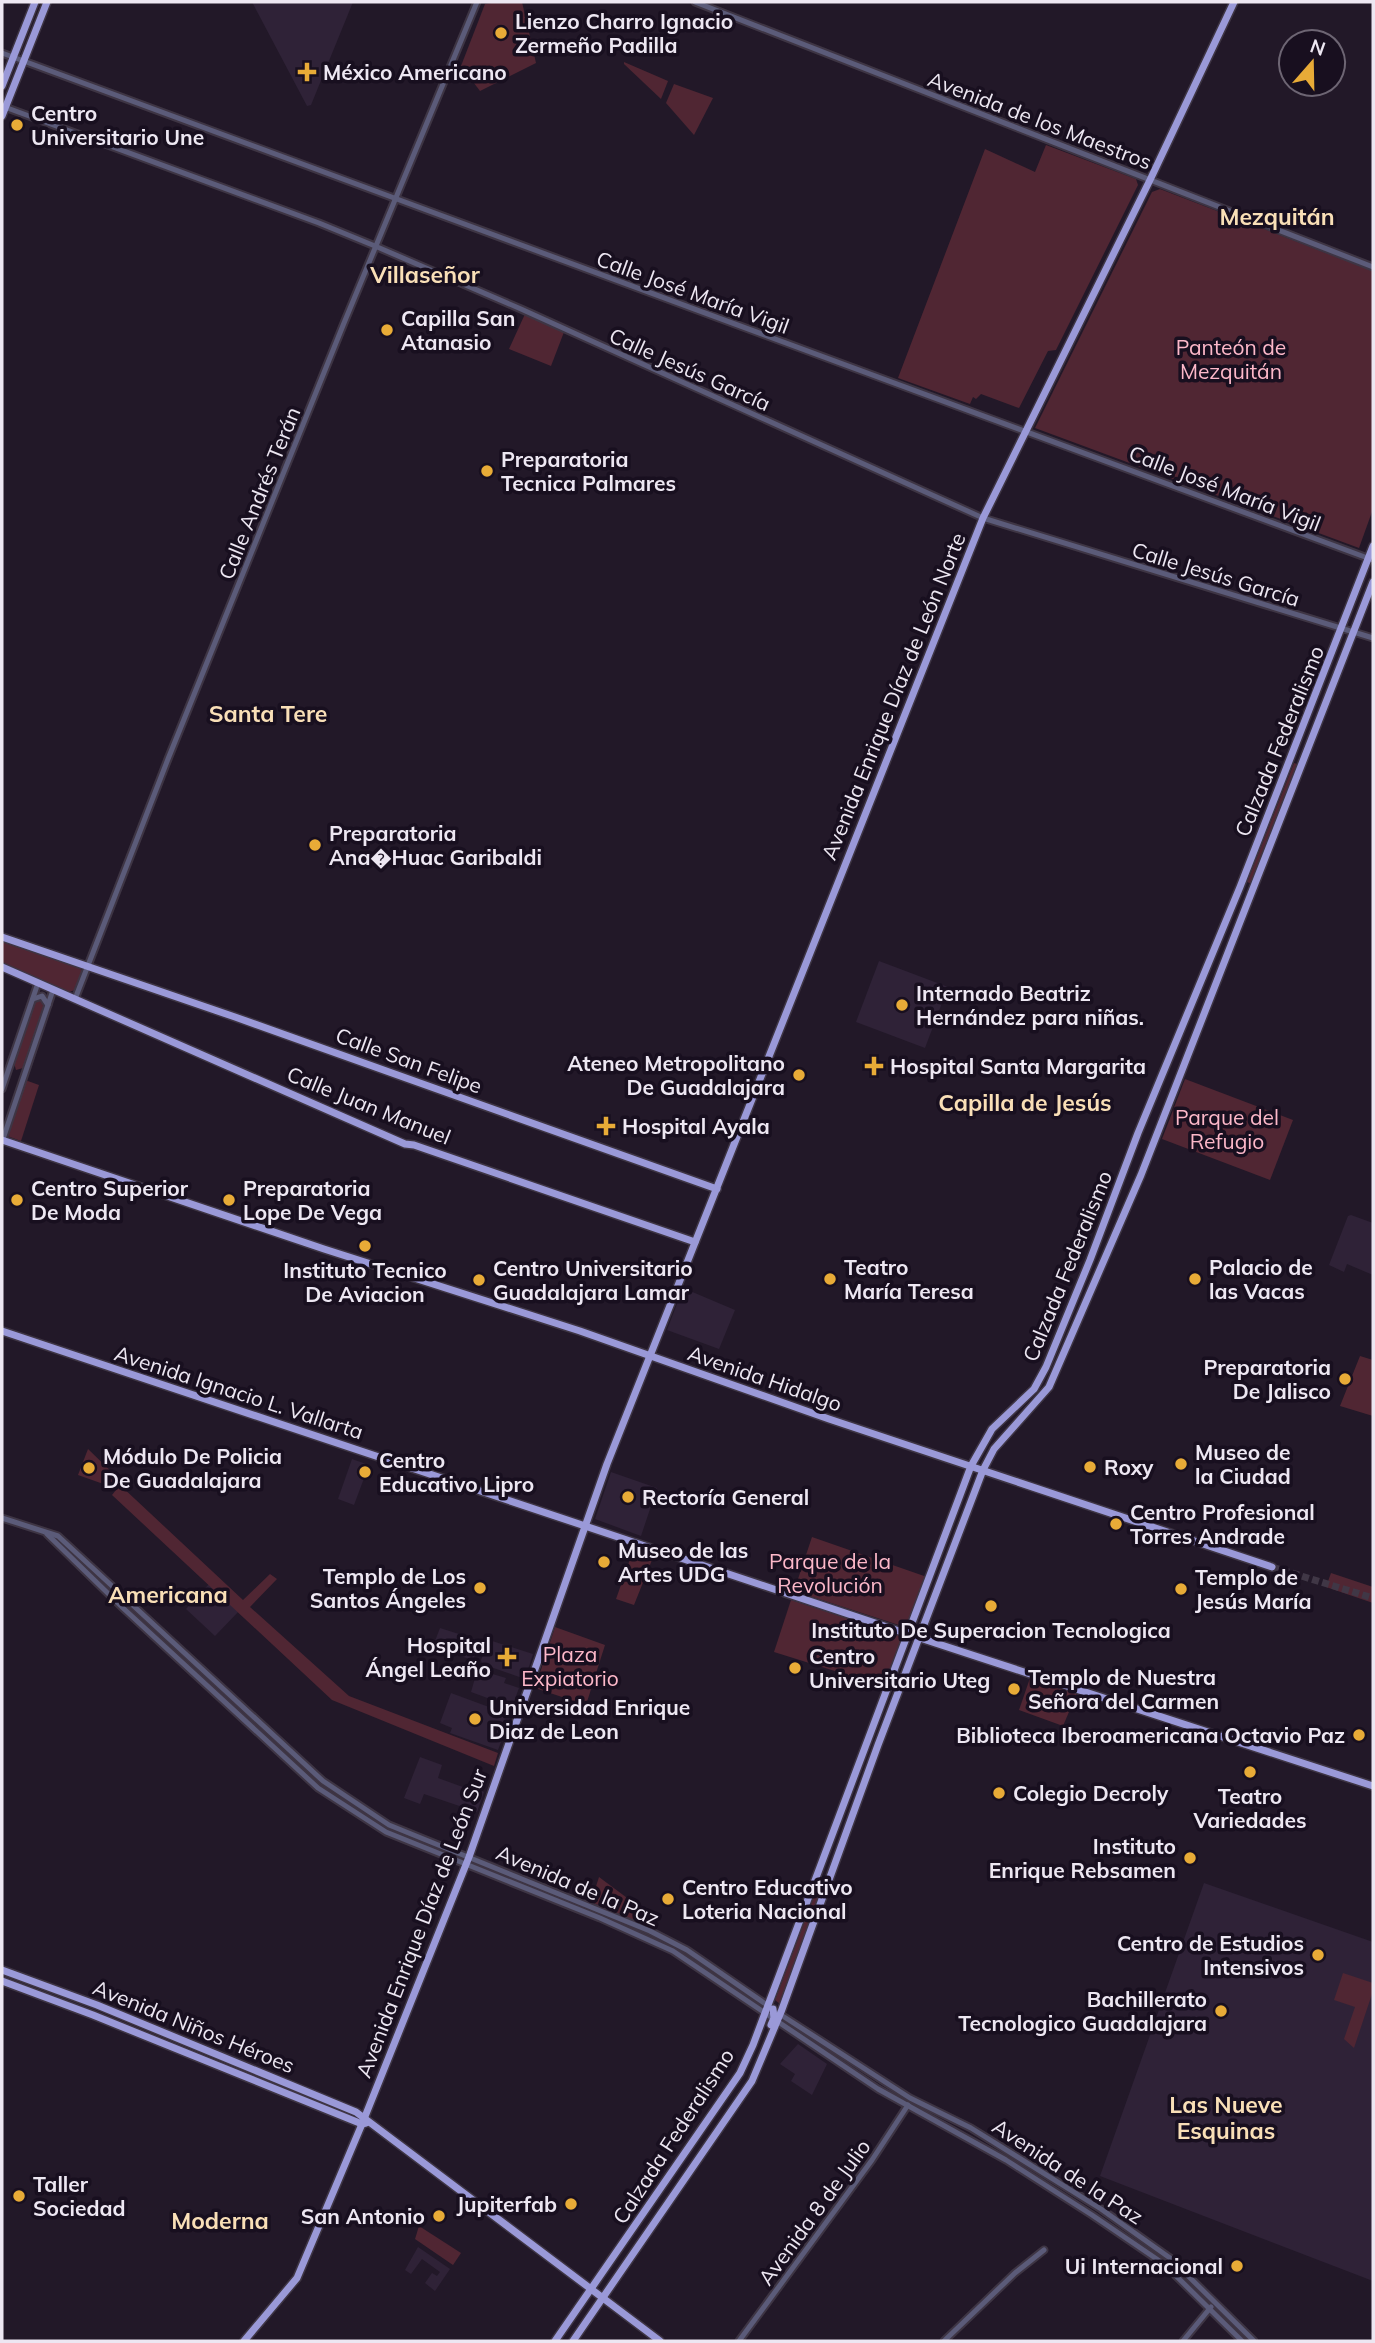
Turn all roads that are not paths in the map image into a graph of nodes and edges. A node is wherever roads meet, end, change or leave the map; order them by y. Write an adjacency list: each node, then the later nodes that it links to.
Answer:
1 (35, 2): 7 (main road)
2 (47, 2): 8 (main road)
3 (477, 2): 13 (street, Calle Andrés Terán)
4 (695, 2): 12 (street, Avenida de los Maestros)
5 (1234, 2): 12 (main road, Avenida Enrique Díaz de León Norte)
6 (2, 52): 7 (street, Calle José María Vigil)
7 (13, 57): 8 (street, Calle José María Vigil); 9 (main road)
8 (23, 60): 10 (main road); 13 (street, Calle José María Vigil)
9 (2, 86)
10 (3, 107): 11 (main road); 14 (street, Calle Jesús García)
11 (2, 116)
12 (1150, 180): 15 (street, Avenida de los Maestros); 16 (main road, Avenida Enrique Díaz de León Norte)
13 (395, 199): 14 (street, Calle Andrés Terán); 16 (street, Calle José María Vigil)
14 (375, 246): 17 (street, Calle Jesús García); 25 (street, Calle Andrés Terán)
15 (1373, 268)
16 (1025, 431): 17 (main road, Avenida Enrique Díaz de León Norte); 19 (street, Calle José María Vigil)
17 (983, 518): 21 (street, Calle Jesús García); 34 (main road, Avenida Enrique Díaz de León Norte)
18 (1373, 546): 19 (main road, Calzada Federalismo)
19 (1371, 560): 21 (main road, Calzada Federalismo)
20 (1373, 582): 22 (main road, Calzada Federalismo)
21 (1342, 629): 22 (street, Calle Jesús García); 39 (main road, Calzada Federalismo)
22 (1354, 632): 23 (street, Calle Jesús García); 40 (main road, Calzada Federalismo)
23 (1373, 638)
24 (2, 937): 25 (main road, Calle San Felipe)
25 (89, 965): 30 (street, Calle Andrés Terán); 34 (main road, Calle San Felipe)
26 (2, 967): 27 (main road, Calle Juan Manuel)
27 (38, 983): 28 (main road, Calle Juan Manuel); 29 (street)
28 (53, 990): 30 (main road, Calle Juan Manuel); 31 (street)
29 (32, 999): 31 (street); 32 (street)
30 (75, 999): 35 (main road, Calle Juan Manuel)
31 (48, 1005): 33 (street)
32 (2, 1089)
33 (2, 1141): 37 (main road, Avenida Hidalgo)
34 (717, 1189): 35 (main road, Avenida Enrique Díaz de León Norte)
35 (695, 1242): 37 (main road, Avenida Enrique Díaz de León Norte)
36 (2, 1331): 42 (main road, Avenida Ignacio L. Vallarta)
37 (650, 1355): 38 (main road, Avenida Enrique Díaz de León Norte); 39 (main road, Avenida Hidalgo)
38 (624, 1420): 42 (main road, Avenida Enrique Díaz de León Sur)
39 (971, 1466): 40 (main road, Avenida Hidalgo); 44 (main road, Calzada Federalismo)
40 (983, 1470): 43 (main road, Avenida Hidalgo); 45 (main road, Calzada Federalismo)
41 (2, 1518): 47 (street, Avenida de la Paz)
42 (585, 1526): 44 (main road, Avenida Ignacio L. Vallarta); 47 (main road, Avenida Enrique Díaz de León Sur)
43 (1272, 1567)
44 (906, 1634): 45 (main road, Avenida Ignacio L. Vallarta); 50 (main road, Calzada Federalismo)
45 (920, 1638): 46 (main road, Avenida Ignacio L. Vallarta); 50 (main road, Calzada Federalismo)
46 (1373, 1786)
47 (468, 1861): 50 (street, Avenida de la Paz); 53 (main road, Avenida Enrique Díaz de León Sur)
48 (2, 1970): 53 (main road, Avenida Niños Héroes)
49 (2, 1982): 53 (main road, Avenida Niños Héroes)
50 (773, 2013): 51 (street, Avenida de la Paz); 52 (street, Avenida de la Paz); 57 (main road, Calzada Federalismo); 58 (main road, Calzada Federalismo)
51 (910, 2098): 52 (street, Avenida 8 de Julio); 54 (street, Avenida de la Paz)
52 (907, 2106): 55 (street, Avenida de la Paz); 65 (street, Avenida 8 de Julio)
53 (365, 2121): 57 (main road, Avenida Niños Héroes); 61 (main road, Avenida Enrique Díaz de León Sur)
54 (1101, 2209): 55 (street); 59 (street, Avenida de la Paz)
55 (1092, 2215): 60 (street, Avenida de la Paz)
56 (1044, 2249): 66 (street)
57 (592, 2289): 58 (main road, Avenida Niños Héroes); 62 (main road, Calzada Federalismo)
58 (603, 2298): 63 (main road, Calzada Federalismo); 64 (main road, Avenida Niños Héroes)
59 (1215, 2302): 60 (street); 69 (street, Avenida de la Paz)
60 (1210, 2309): 67 (street); 68 (street, Avenida de la Paz)
61 (244, 2341)
62 (555, 2341)
63 (573, 2341)
64 (660, 2341)
65 (739, 2341)
66 (944, 2341)
67 (1183, 2341)
68 (1242, 2341)
69 (1254, 2341)

